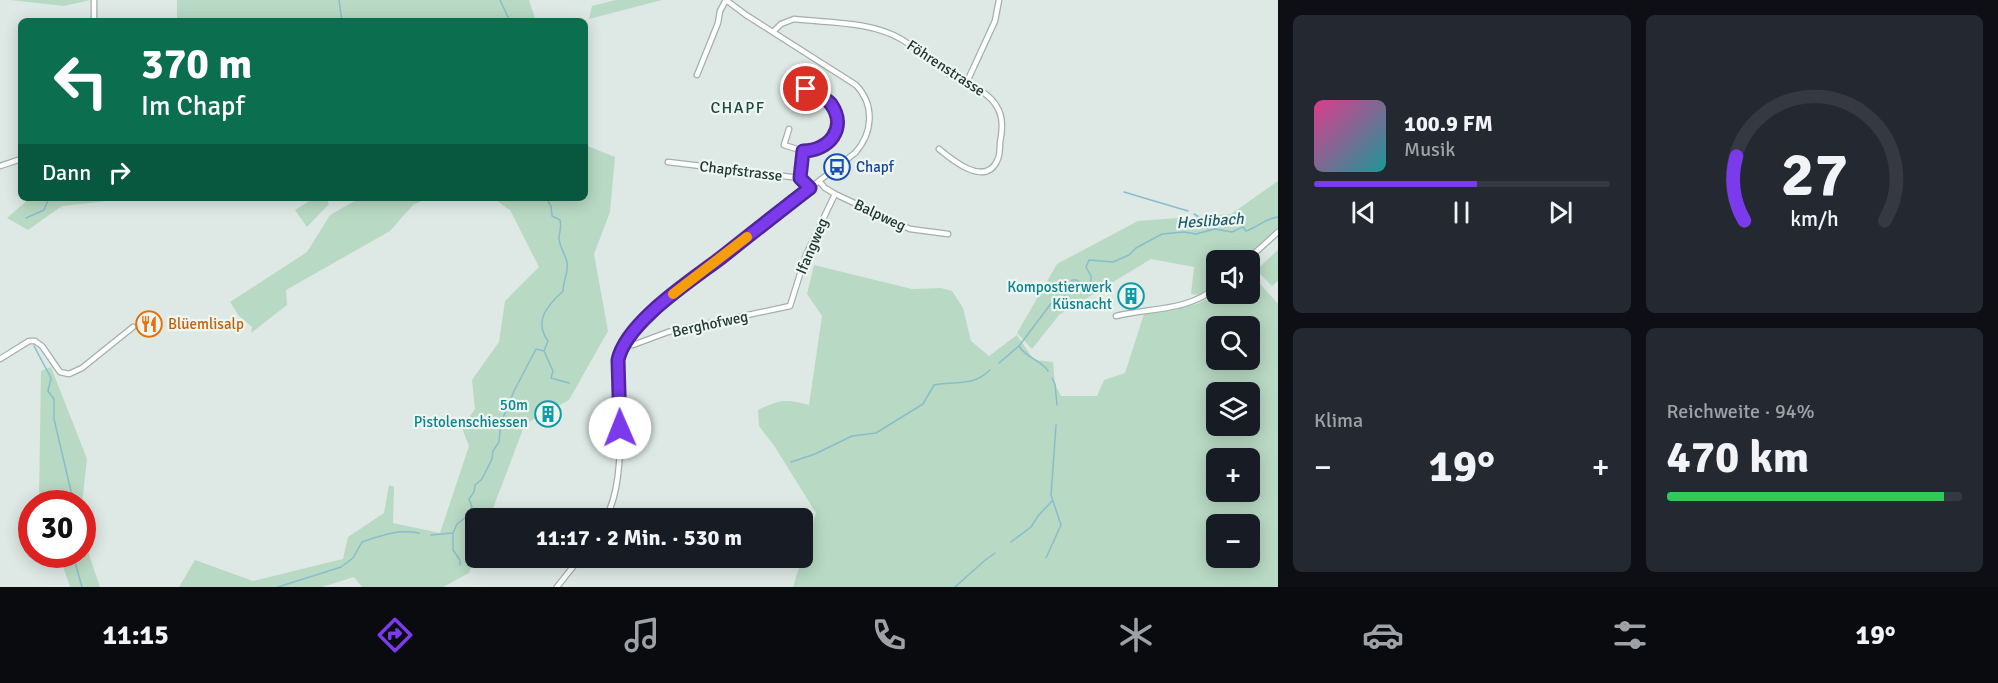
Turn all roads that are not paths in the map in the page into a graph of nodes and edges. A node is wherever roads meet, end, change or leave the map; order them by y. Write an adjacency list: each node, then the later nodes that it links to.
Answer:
1 (93, 0): 4 (street)
2 (726, 0): 5 (street); 6 (street)
3 (999, 0): 7 (street)
4 (94, 18)
5 (773, 32): 7 (street, Föhrenstrasse); 16 (street)
6 (697, 75)
7 (966, 84): 10 (street, Föhrenstrasse)
8 (806, 89): 11 (street)
9 (789, 129): 11 (street)
10 (939, 149)
11 (803, 151): 15 (street)
12 (18, 160): 14 (street)
13 (668, 162): 15 (street, Chapfstrasse)
14 (0, 166)
15 (800, 178): 17 (street, Chapfstrasse)
16 (819, 181): 17 (street); 18 (street, Balpweg)
17 (810, 188): 26 (street)
18 (835, 194): 20 (street, Balpweg); 23 (street, Ifangweg)
19 (1278, 232): 21 (street)
20 (948, 234)
21 (1258, 250)
22 (1206, 296): 24 (street)
23 (792, 300): 26 (street, Berghofweg)
24 (1116, 316)
25 (133, 327): 27 (street)
26 (624, 345): 28 (street)
27 (0, 359)
28 (611, 508)
29 (572, 568): 30 (street)
30 (557, 587)

